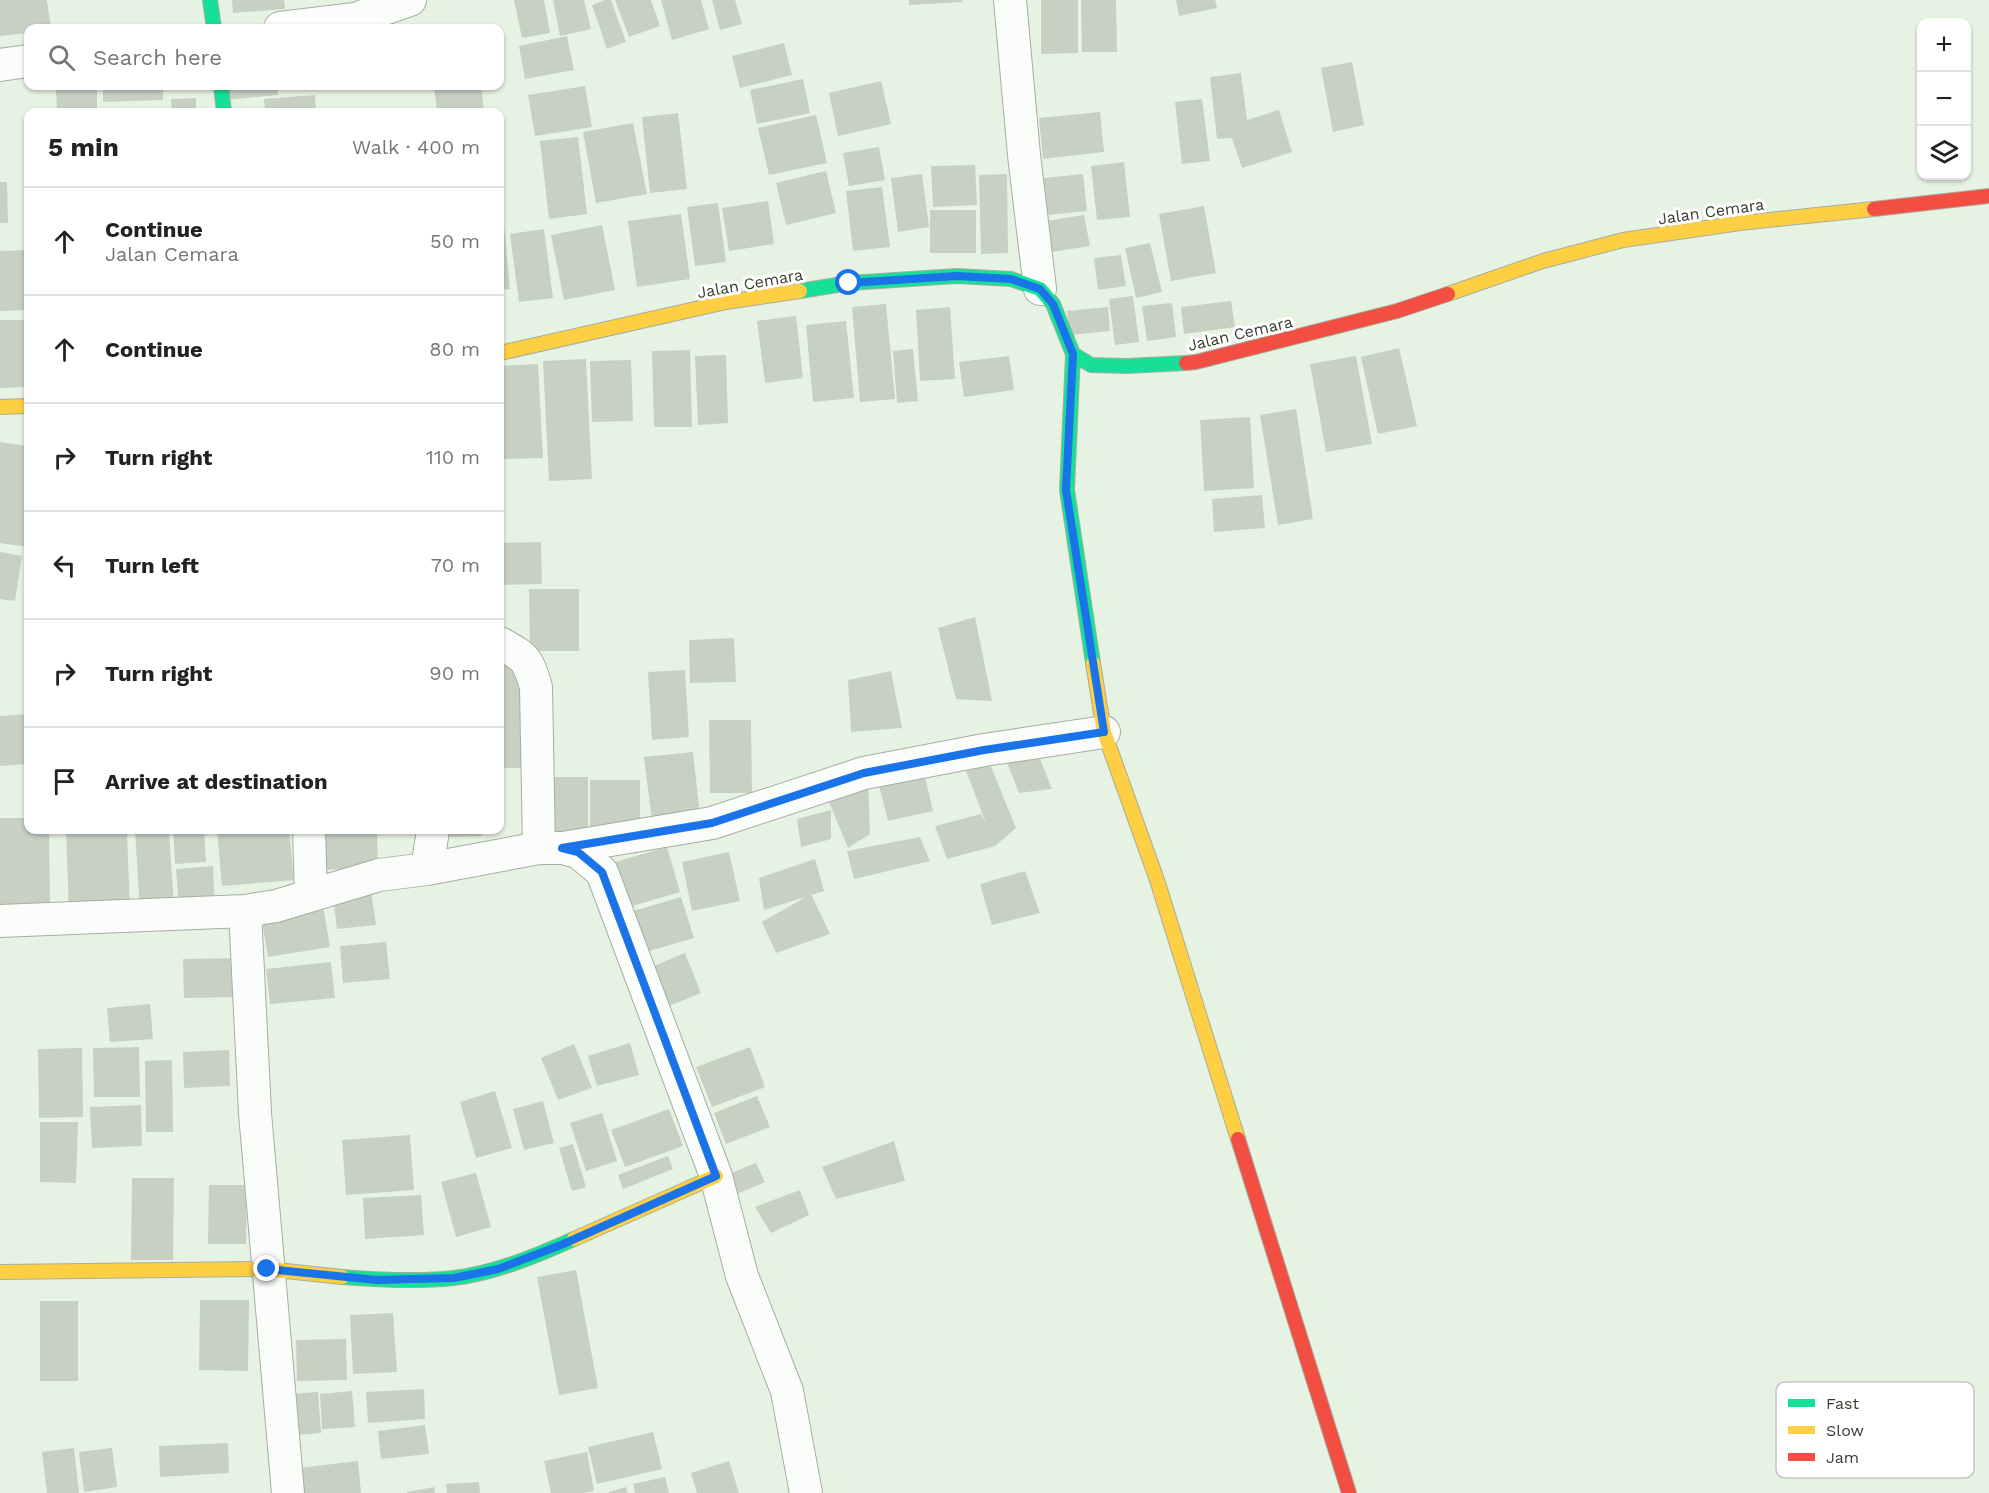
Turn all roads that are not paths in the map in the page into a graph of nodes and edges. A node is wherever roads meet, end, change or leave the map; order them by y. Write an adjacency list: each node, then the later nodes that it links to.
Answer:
1 (210, 0): 4 (street)
2 (410, 0): 5 (street)
3 (1010, 0): 11 (street)
4 (213, 24)
5 (313, 24)
6 (24, 61): 7 (street)
7 (0, 65)
8 (221, 90): 9 (street)
9 (224, 108)
10 (1989, 196): 13 (street, Jalan Cemara)
11 (1040, 289): 12 (street, Jalan Cemara); 13 (street)
12 (504, 352)
13 (1073, 354): 17 (street)
14 (24, 406): 15 (street)
15 (0, 407)
16 (504, 645): 20 (street)
17 (1104, 732): 20 (street); 30 (street)
18 (309, 834): 22 (street)
19 (433, 834): 21 (street)
20 (551, 848): 21 (street); 25 (street)
21 (427, 869): 22 (street)
22 (310, 895): 23 (street)
23 (245, 911): 24 (street); 26 (street)
24 (0, 921)
25 (716, 1176): 26 (street); 29 (street)
26 (267, 1269): 27 (street); 28 (street)
27 (0, 1272)
28 (288, 1493)
29 (806, 1493)
30 (1349, 1493)

